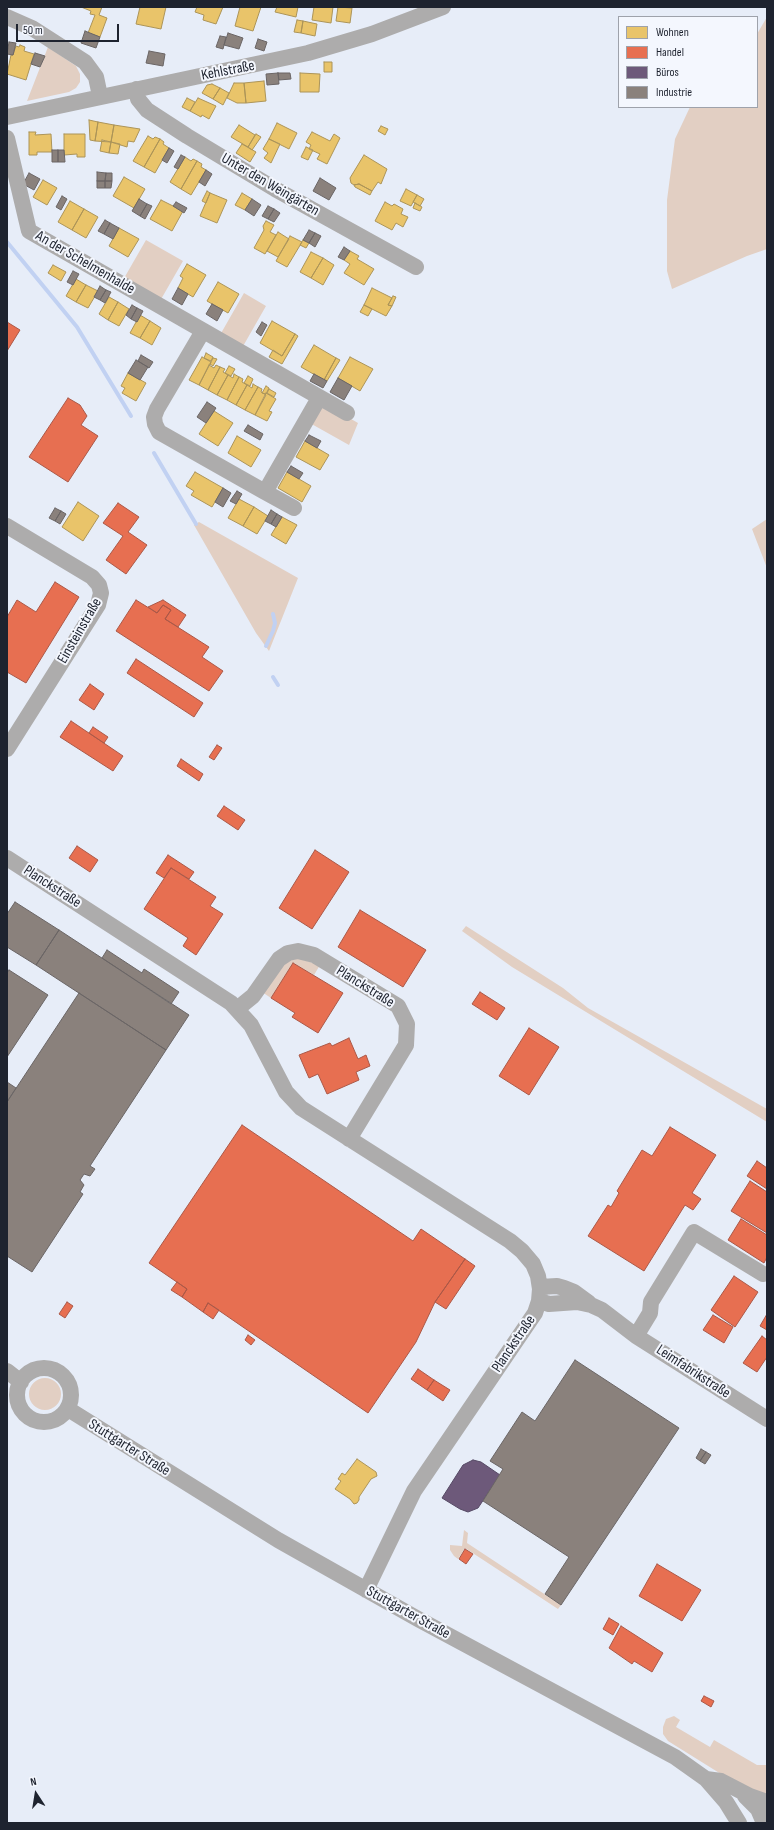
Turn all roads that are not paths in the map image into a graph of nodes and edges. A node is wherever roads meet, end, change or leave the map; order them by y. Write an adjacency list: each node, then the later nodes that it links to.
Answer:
1 (443, 7): 3 (street, Kehlstraße)
2 (7, 17): 4 (street)
3 (136, 89): 4 (street, Kehlstraße); 7 (street, Unter den Weingärten)
4 (100, 96): 5 (street, Kehlstraße)
5 (7, 117)
6 (7, 138): 8 (street, An der Schelmenhalde)
7 (416, 267)
8 (203, 331): 9 (street, An der Schelmenhalde); 11 (street)
9 (319, 398): 10 (street, An der Schelmenhalde); 11 (street)
10 (347, 413)
11 (265, 492): 12 (street)
12 (294, 508)
13 (7, 526): 14 (street, Einsteinstraße)
14 (7, 749)
15 (7, 858): 16 (street, Planckstraße)
16 (237, 1009): 17 (street, Planckstraße); 17 (street, Planckstraße)
17 (349, 1139): 19 (street, Planckstraße)
18 (763, 1274): 20 (street)
19 (540, 1294): 20 (street, Leimfabrikstraße); 27 (street, Planckstraße)
20 (636, 1336): 24 (street, Leimfabrikstraße)
21 (7, 1371): 22 (street)
22 (21, 1382): 25 (street); 25 (street)
23 (767, 1406): 24 (street)
24 (750, 1408): 26 (street, Leimfabrikstraße)
25 (68, 1409): 27 (street, Stuttgarter Straße)
26 (767, 1419)
27 (366, 1590): 28 (street, Stuttgarter Straße)
28 (706, 1779): 29 (street); 31 (street, Stuttgarter Straße)
29 (735, 1789): 30 (street); 32 (street)
30 (767, 1802)
31 (739, 1823)
32 (764, 1823)

